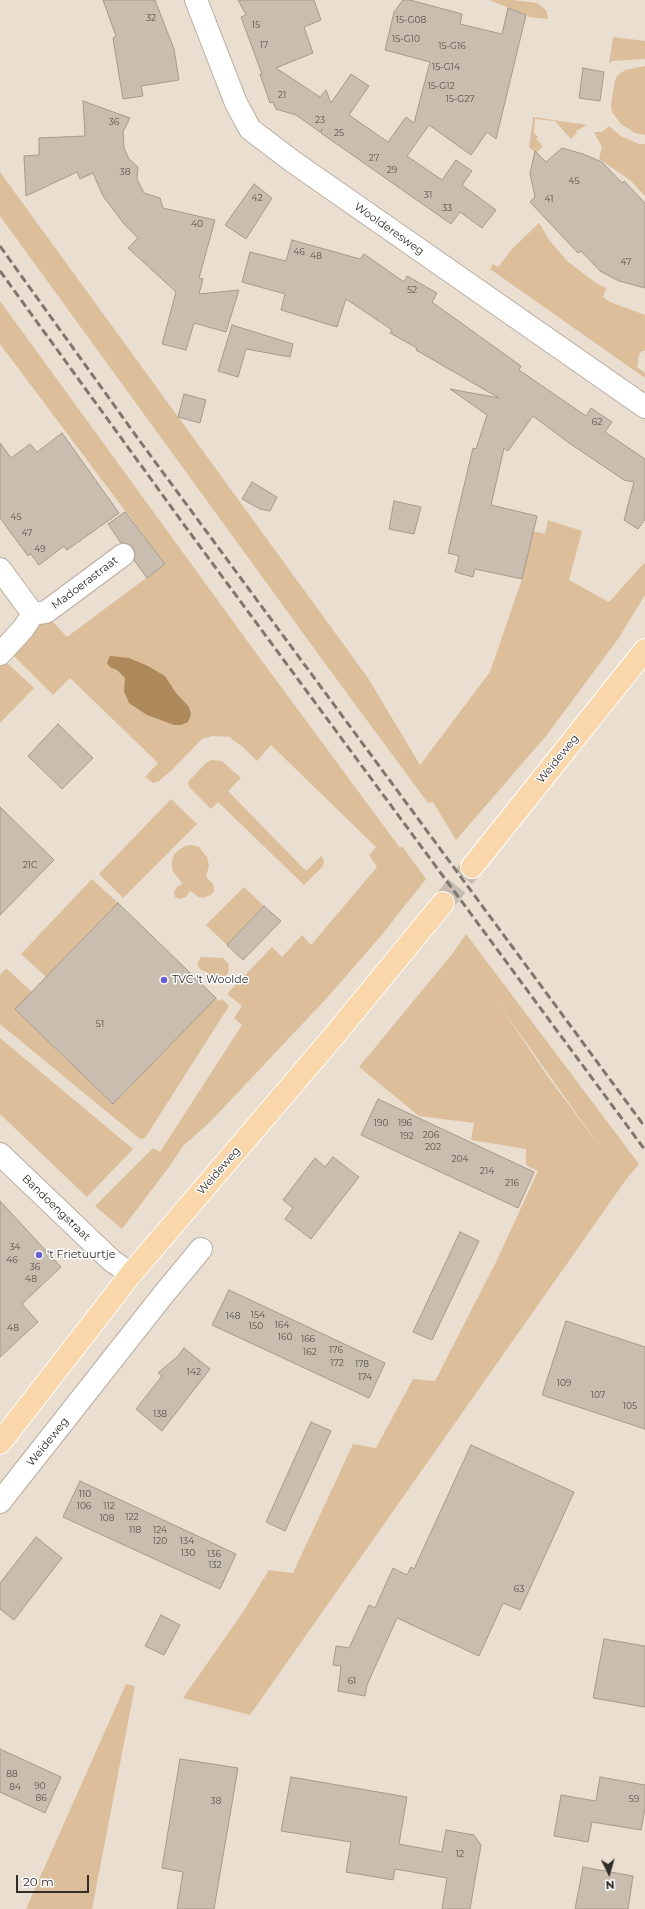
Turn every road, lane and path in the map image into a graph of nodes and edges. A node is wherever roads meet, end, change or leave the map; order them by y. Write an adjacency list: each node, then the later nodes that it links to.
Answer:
1 (196, 0): 2 (street, Woolderesweg)
2 (645, 407)
3 (123, 555): 5 (street, Madoerastraat)
4 (0, 569): 5 (street)
5 (33, 614): 7 (street)
6 (645, 650): 8 (main road, Weideweg)
7 (0, 654)
8 (472, 867)
9 (444, 903): 12 (main road, Weideweg)
10 (0, 1154): 12 (street, Bandoengstraat)
11 (201, 1249): 14 (street, Weideweg)
12 (132, 1274): 13 (main road, Weideweg)
13 (0, 1443)
14 (0, 1502)

